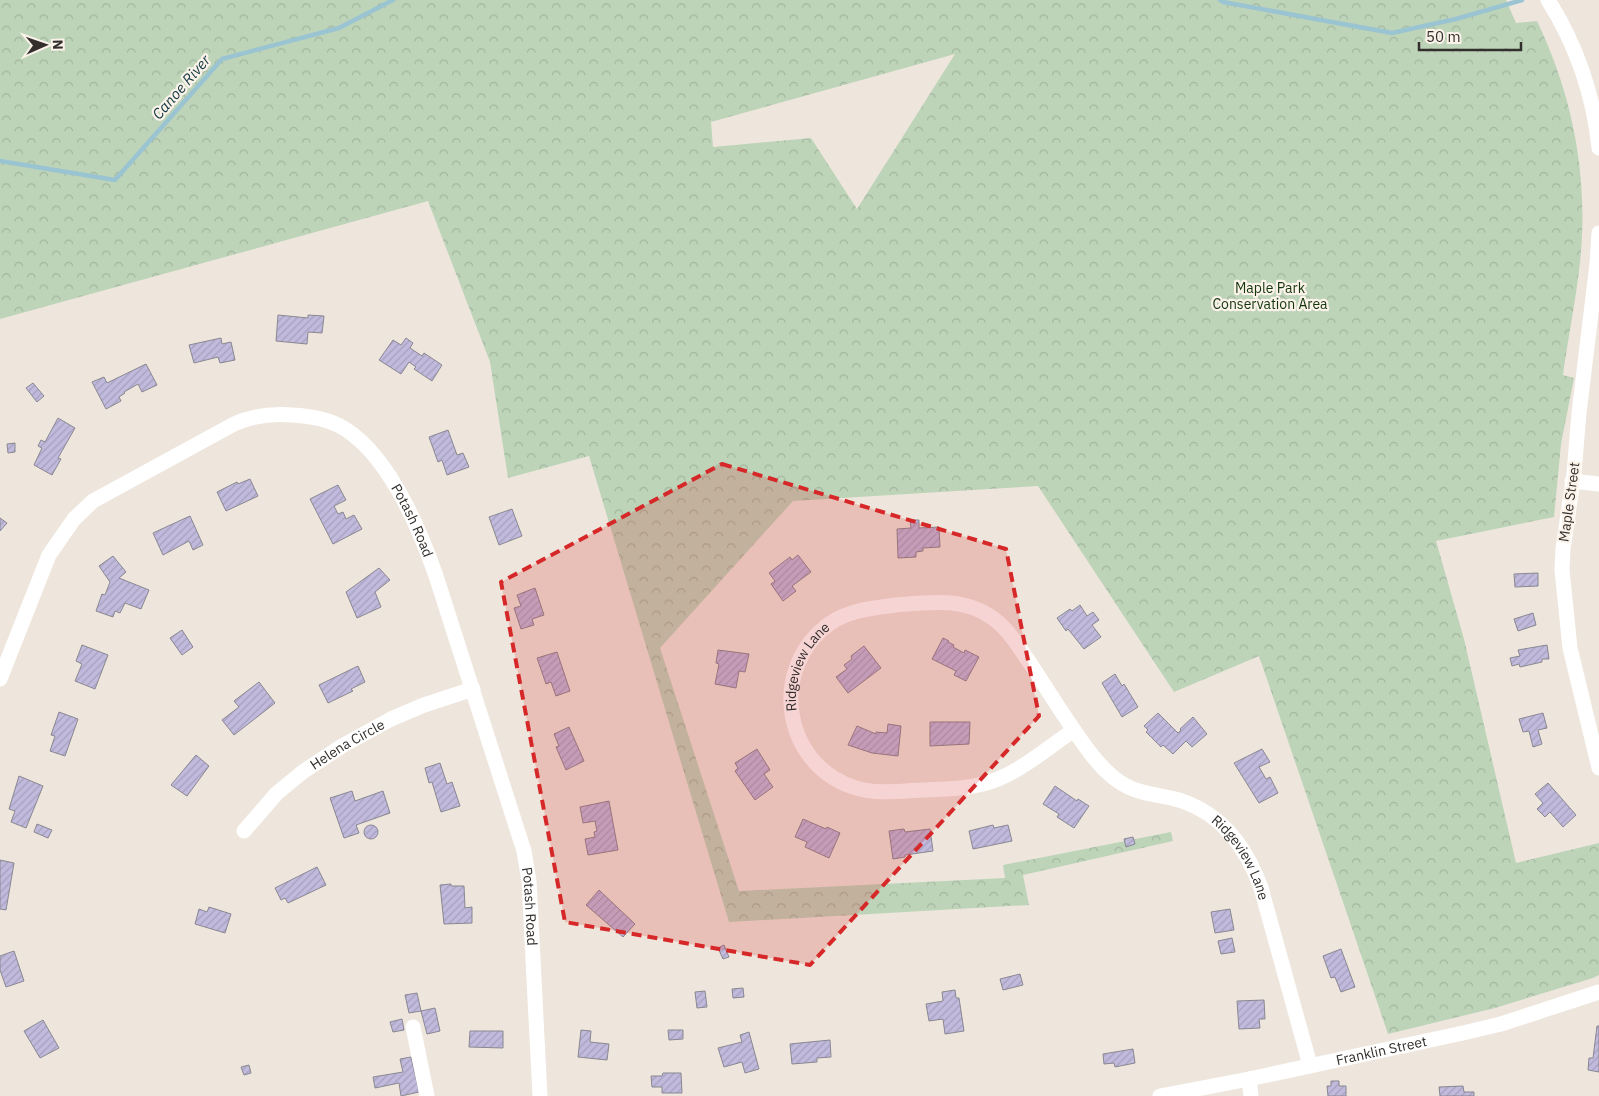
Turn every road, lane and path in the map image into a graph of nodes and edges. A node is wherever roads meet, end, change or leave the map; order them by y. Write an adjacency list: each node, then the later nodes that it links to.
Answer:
1 (1548, 0): 2 (street)
2 (1599, 148)
3 (1599, 233): 4 (street, Maple Street)
4 (1572, 481): 5 (street); 9 (street, Maple Street)
5 (1599, 484)
6 (0, 679): 7 (street, Potash Road)
7 (473, 689): 10 (street, Helena Circle); 16 (street, Potash Road)
8 (1074, 730): 8 (street, Ridgeview Lane); 13 (street, Ridgeview Lane)
9 (1599, 768)
10 (244, 831)
11 (1599, 992): 13 (street, Franklin Street)
12 (413, 1027): 15 (street)
13 (1310, 1066): 14 (street, Franklin Street)
14 (1249, 1079): 17 (street, Franklin Street); 18 (street)
15 (427, 1096)
16 (540, 1096)
17 (1160, 1096)
18 (1251, 1096)

